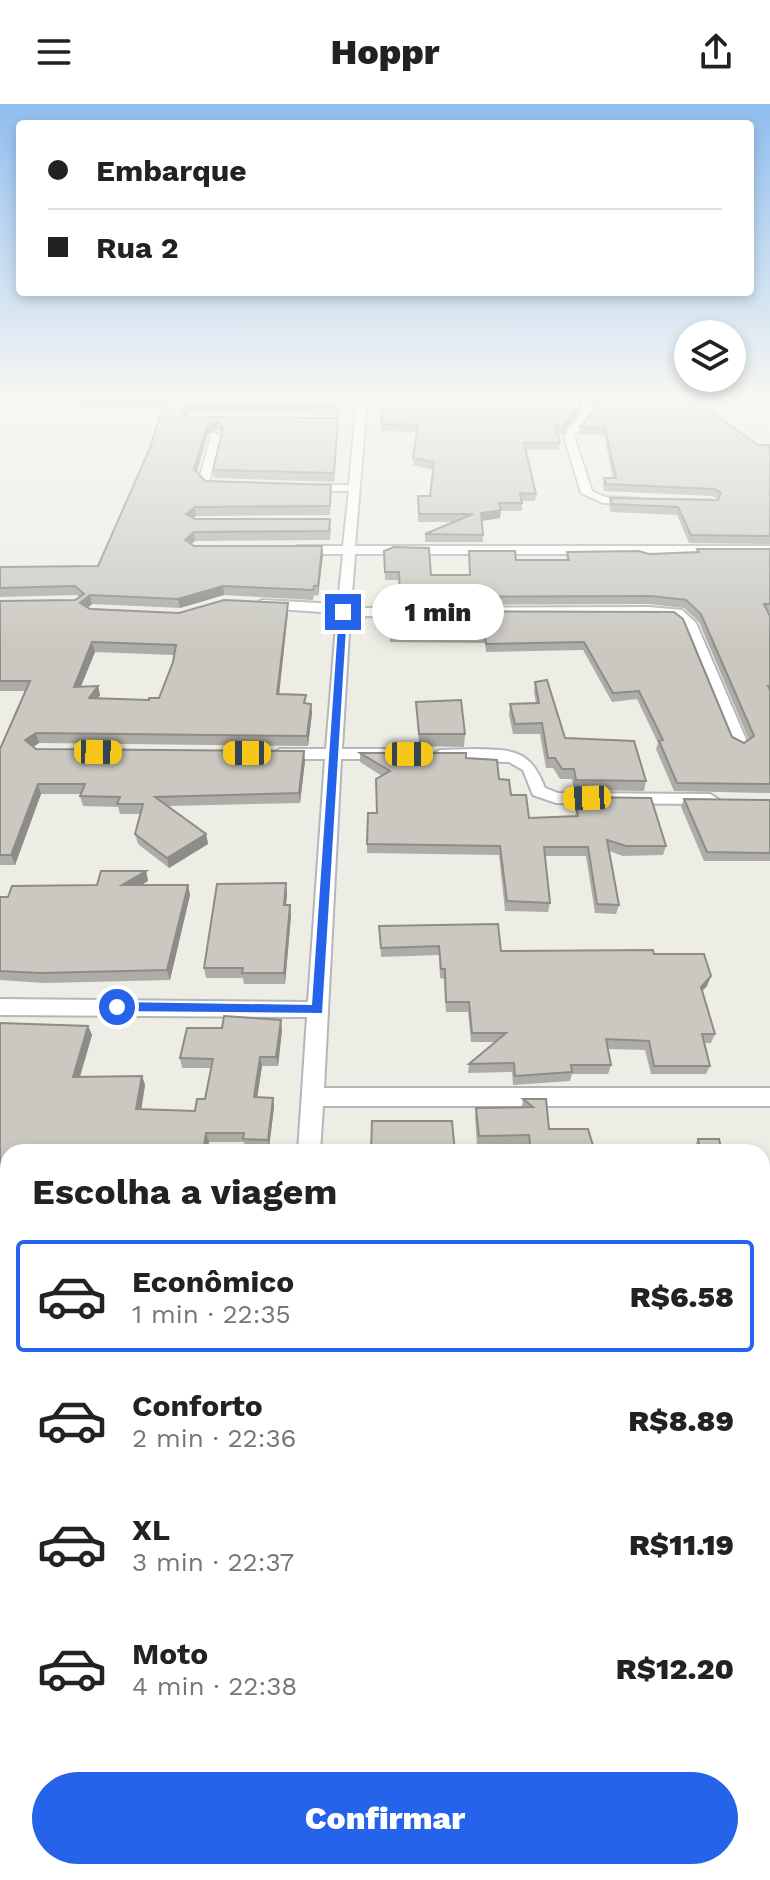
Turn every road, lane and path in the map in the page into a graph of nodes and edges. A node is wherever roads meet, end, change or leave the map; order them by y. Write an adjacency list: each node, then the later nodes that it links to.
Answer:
1 (203, 482): 4 (street)
2 (356, 482): 6 (street)
3 (583, 482): 7 (street)
4 (231, 487)
5 (287, 487): 6 (street)
6 (356, 488): 10 (street)
7 (648, 501)
8 (277, 549): 10 (street)
9 (770, 550): 10 (street)
10 (349, 551): 12 (street)
11 (244, 603): 12 (street)
12 (343, 610): 13 (street); 15 (street)
13 (740, 744)
14 (259, 754): 15 (street)
15 (333, 754): 16 (street); 20 (street)
16 (395, 754)
17 (423, 754): 18 (street)
18 (725, 799)
19 (0, 1007): 20 (street)
20 (318, 1010): 21 (street)
21 (313, 1097): 22 (street); 23 (street)
22 (770, 1097)
23 (310, 1144)

